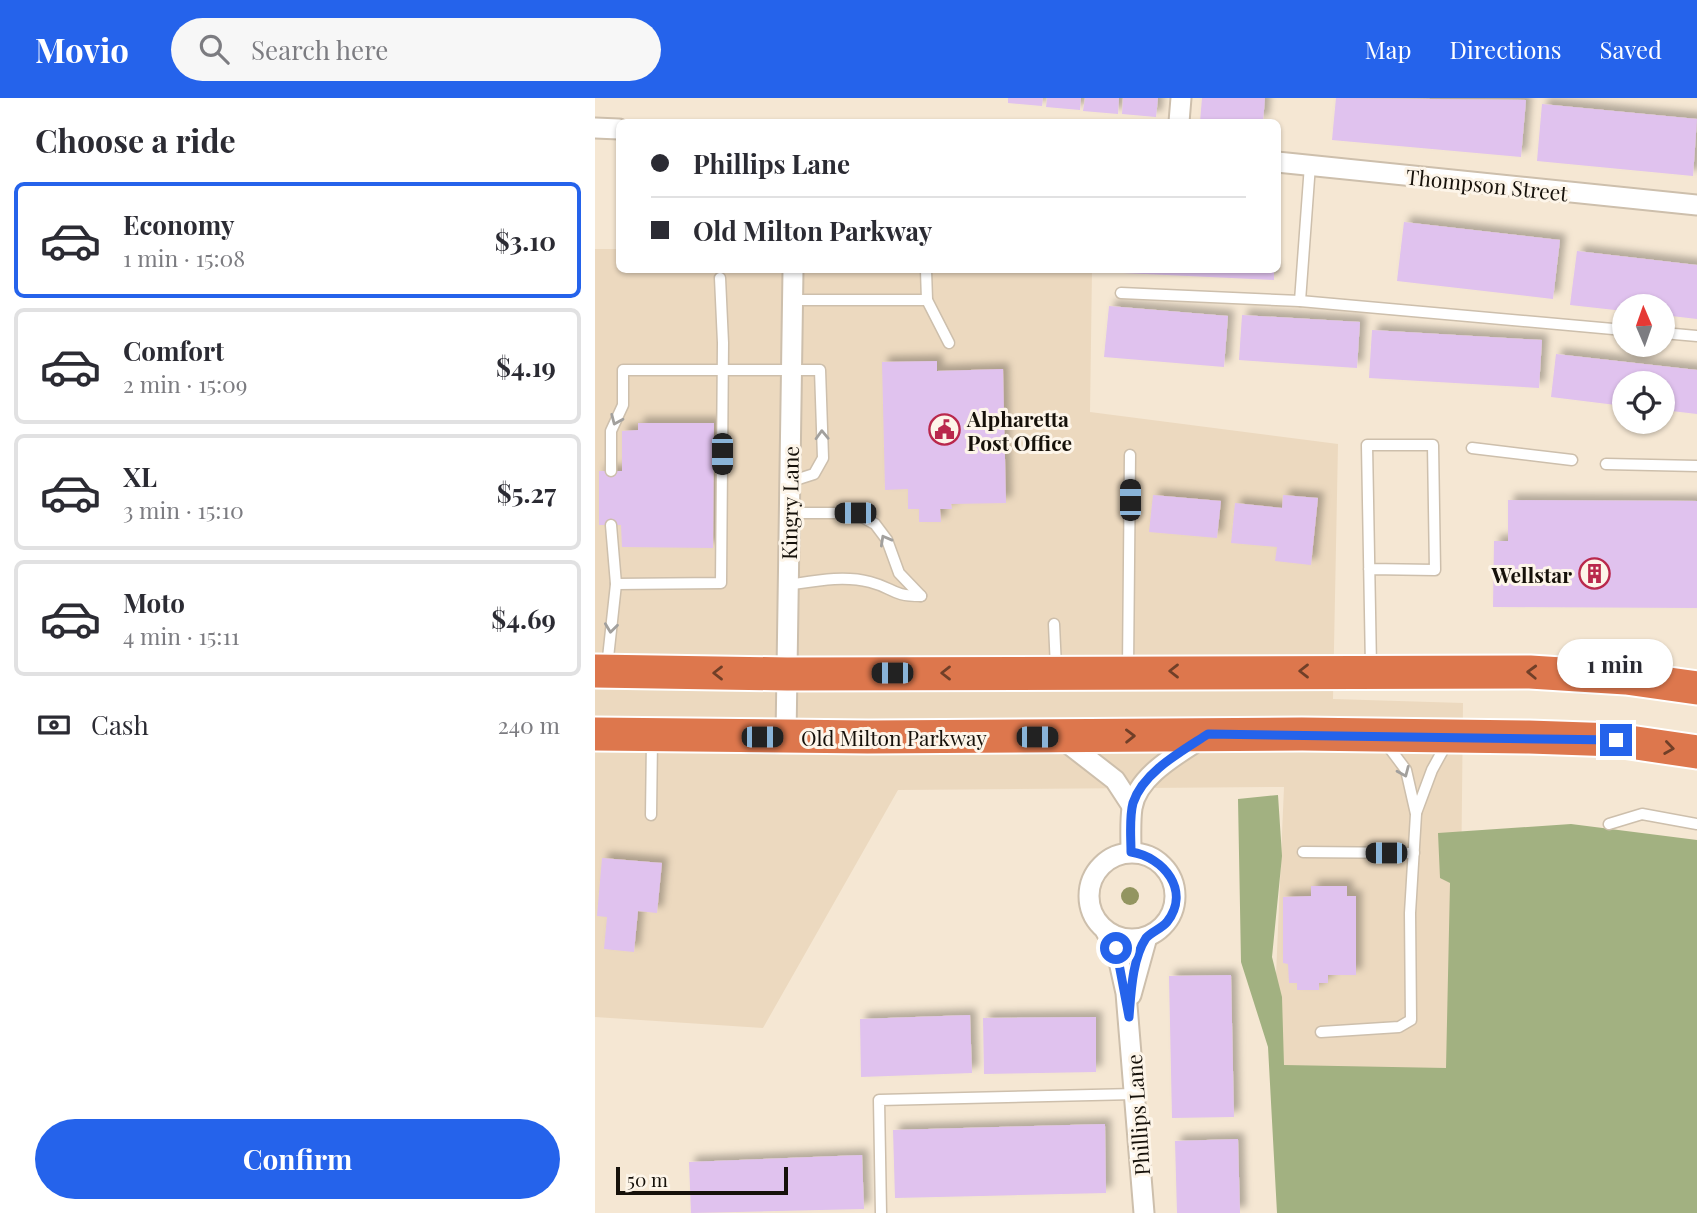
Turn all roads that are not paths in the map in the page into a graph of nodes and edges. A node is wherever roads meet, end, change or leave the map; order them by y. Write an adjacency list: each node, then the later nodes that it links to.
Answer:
1 (1181, 98): 2 (street)
2 (1179, 119)
3 (595, 128): 4 (street)
4 (616, 129)
5 (1281, 162): 6 (street, Thompson Street)
6 (1310, 166): 7 (street, Thompson Street); 14 (lane)
7 (1697, 205)
8 (793, 273): 12 (street, Kingry Lane)
9 (926, 273): 13 (lane)
10 (720, 278): 19 (lane)
11 (1121, 293): 14 (lane)
12 (792, 300): 13 (lane); 20 (street, Kingry Lane)
13 (927, 300): 18 (lane)
14 (1300, 301): 15 (lane)
15 (1612, 329)
16 (1675, 334): 17 (lane)
17 (1697, 336)
18 (949, 344)
19 (722, 370): 20 (lane); 26 (lane, one-way to 26); 31 (lane)
20 (791, 370): 27 (street, Kingry Lane); 27 (lane, one-way to 20)
21 (1472, 448): 23 (lane)
22 (1130, 455): 34 (lane)
23 (1572, 460)
24 (1606, 464): 25 (lane)
25 (1697, 466)
26 (611, 471)
27 (789, 482): 28 (street, Kingry Lane)
28 (789, 513): 32 (street, Kingry Lane); 32 (lane, one-way to 28)
29 (611, 524): 31 (lane)
30 (1369, 569): 30 (lane); 35 (lane)
31 (617, 584): 36 (lane, one-way to 36)
32 (788, 585): 38 (street, Kingry Lane)
33 (1054, 624): 37 (lane)
34 (1128, 671): 35 (highway, one-way to 34); 37 (highway)
35 (1371, 671): 39 (highway, one-way to 35)
36 (601, 672): 38 (highway, one-way to 36)
37 (1056, 672): 38 (highway, one-way to 38)
38 (787, 674): 45 (street, Kingry Lane)
39 (1697, 688)
40 (595, 734): 42 (highway, Old Milton Parkway)
41 (1208, 734): 43 (highway, Old Milton Parkway); 46 (highway, Old Milton Parkway, one-way to 41); 48 (street)
42 (652, 736): 45 (highway, Old Milton Parkway); 50 (lane)
43 (1381, 736): 44 (highway, Old Milton Parkway); 49 (lane, one-way to 49)
44 (1451, 736): 47 (highway, Old Milton Parkway, one-way to 47); 49 (lane)
45 (786, 737): 46 (highway, Old Milton Parkway)
46 (1061, 738): 48 (street)
47 (1697, 752)
48 (1132, 806): 53 (street)
49 (1416, 814): 55 (lane)
50 (651, 815)
51 (1609, 824): 52 (lane)
52 (1697, 824)
53 (1131, 852): 56 (street); 57 (street)
54 (1303, 852): 55 (lane)
55 (1414, 853): 59 (lane)
56 (1107, 932): 57 (street); 58 (street, Phillips Lane)
57 (1147, 937): 58 (street, Phillips Lane)
58 (1129, 1017): 60 (street, Phillips Lane)
59 (1321, 1032)
60 (1135, 1094): 61 (lane); 62 (street, Phillips Lane)
61 (881, 1213)
62 (1144, 1213)

